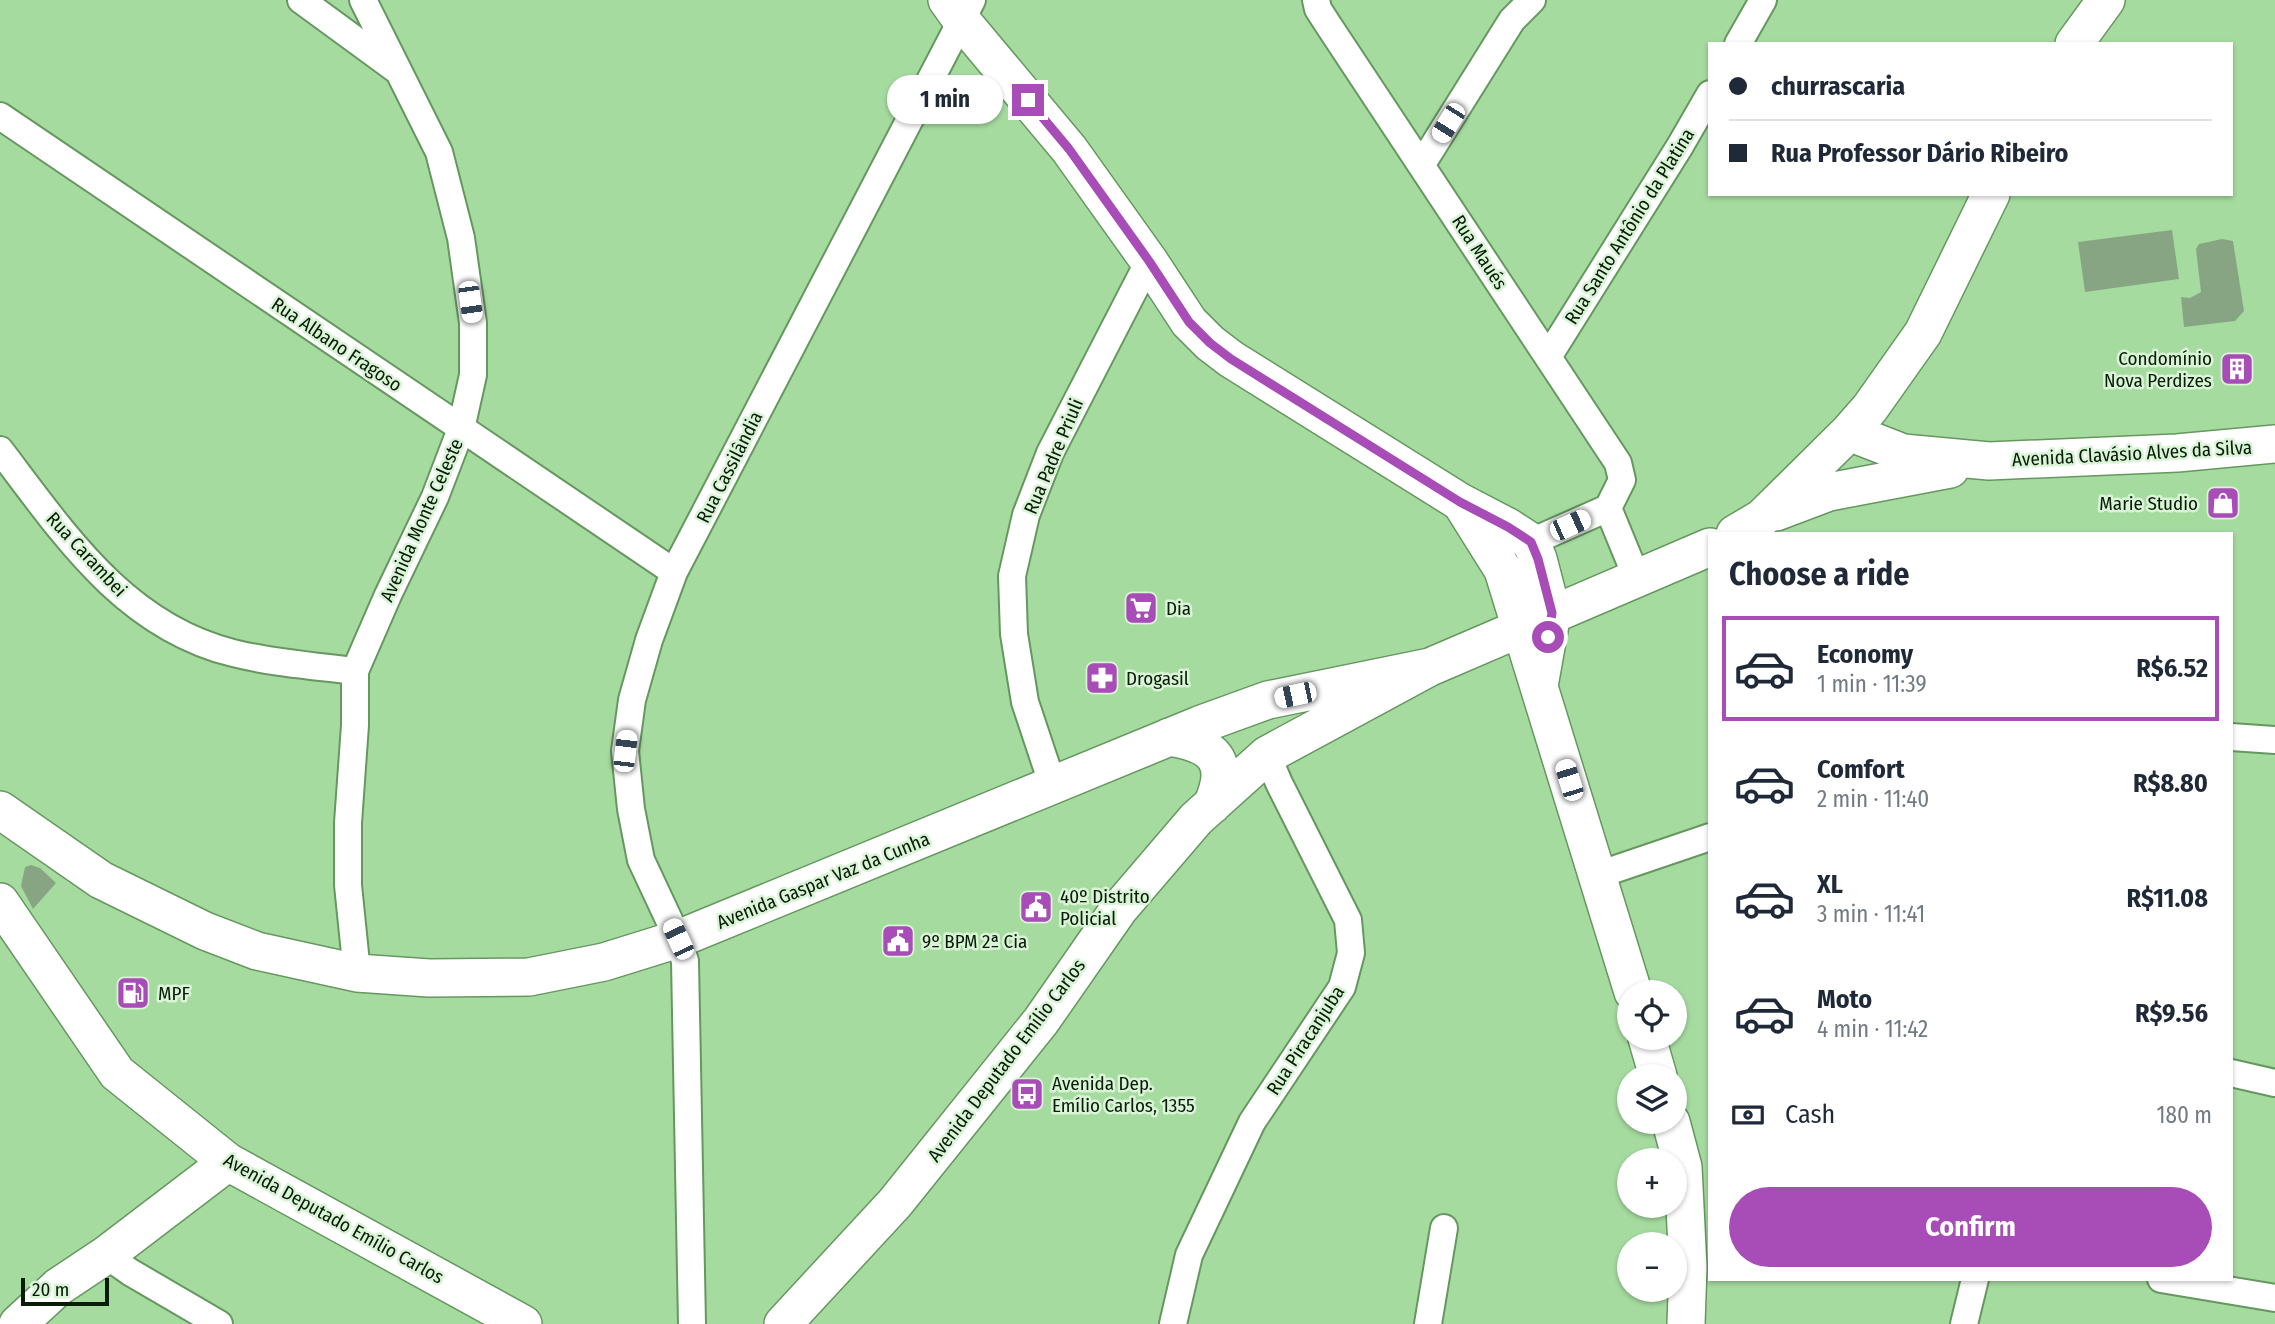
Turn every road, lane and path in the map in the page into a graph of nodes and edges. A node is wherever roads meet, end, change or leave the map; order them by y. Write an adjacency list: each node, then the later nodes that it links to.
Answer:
1 (301, 0): 10 (street)
2 (363, 0): 10 (street, Avenida Monte Celeste)
3 (1316, 0): 13 (street, Rua Maués)
4 (1532, 0): 13 (street)
5 (1763, 0): 8 (street)
6 (2106, 0): 9 (main road)
7 (960, 7): 15 (main road); 27 (street, Rua Cassilândia)
8 (1739, 42)
9 (2075, 42)
10 (402, 74): 17 (street, Avenida Monte Celeste)
11 (1708, 97): 16 (street, Rua Santo Antônio da Platina)
12 (0, 116): 17 (street, Rua Albano Fragoso)
13 (1422, 164): 16 (street, Rua Maués)
14 (1990, 196): 18 (main road)
15 (1149, 261): 22 (main road); 36 (street, Rua Padre Priuli)
16 (1548, 357): 23 (street, Rua Maués)
17 (461, 429): 27 (street, Rua Albano Fragoso); 31 (street, Avenida Monte Celeste)
18 (1849, 432): 21 (main road, Avenida Clavásio Alves da Silva); 24 (main road)
19 (2275, 444): 21 (main road, Avenida Clavásio Alves da Silva)
20 (0, 450): 31 (street, Rua Carambei)
21 (1989, 461): 24 (main road, Avenida Clavásio Alves da Silva)
22 (1460, 502): 25 (main road); 29 (main road)
23 (1608, 508): 25 (street); 28 (street)
24 (1748, 526)
25 (1531, 542): 29 (main road)
26 (1708, 548): 28 (main road, Avenida Deputado Emílio Carlos)
27 (674, 572): 42 (street, Rua Cassilândia)
28 (1636, 576): 29 (main road, Avenida Deputado Emílio Carlos)
29 (1536, 620): 30 (main road, Avenida Deputado Emílio Carlos); 40 (main road)
30 (1430, 667): 32 (main road, Avenida Gaspar Vaz da Cunha); 35 (main road, Avenida Deputado Emílio Carlos)
31 (355, 671): 43 (street, Avenida Monte Celeste)
32 (1169, 737): 36 (main road, Avenida Gaspar Vaz da Cunha); 37 (main road)
33 (2233, 737): 34 (street)
34 (2275, 740)
35 (1268, 755): 37 (main road, Avenida Deputado Emílio Carlos); 59 (street, Rua Piracanjuba)
36 (1053, 786): 42 (main road, Avenida Gaspar Vaz da Cunha)
37 (1212, 806): 58 (main road, Avenida Deputado Emílio Carlos)
38 (7, 822): 43 (main road, Avenida Gaspar Vaz da Cunha)
39 (1708, 838): 40 (street)
40 (1598, 875): 44 (main road)
41 (0, 902): 48 (main road, Avenida Deputado Emílio Carlos)
42 (678, 939): 43 (main road, Avenida Gaspar Vaz da Cunha); 57 (street, Rua Cassilândia)
43 (357, 973)
44 (1629, 980)
45 (2233, 1073): 46 (street)
46 (2275, 1083)
47 (1674, 1134): 61 (main road)
48 (228, 1162): 50 (main road); 56 (main road, Avenida Deputado Emílio Carlos)
49 (1444, 1228): 60 (street)
50 (106, 1255): 54 (main road); 55 (street)
51 (1975, 1281): 62 (street)
52 (2173, 1281): 53 (street)
53 (2275, 1298)
54 (18, 1324)
55 (219, 1324)
56 (523, 1324)
57 (692, 1324)
58 (783, 1324)
59 (1173, 1324)
60 (1428, 1324)
61 (1686, 1324)
62 (1964, 1324)

